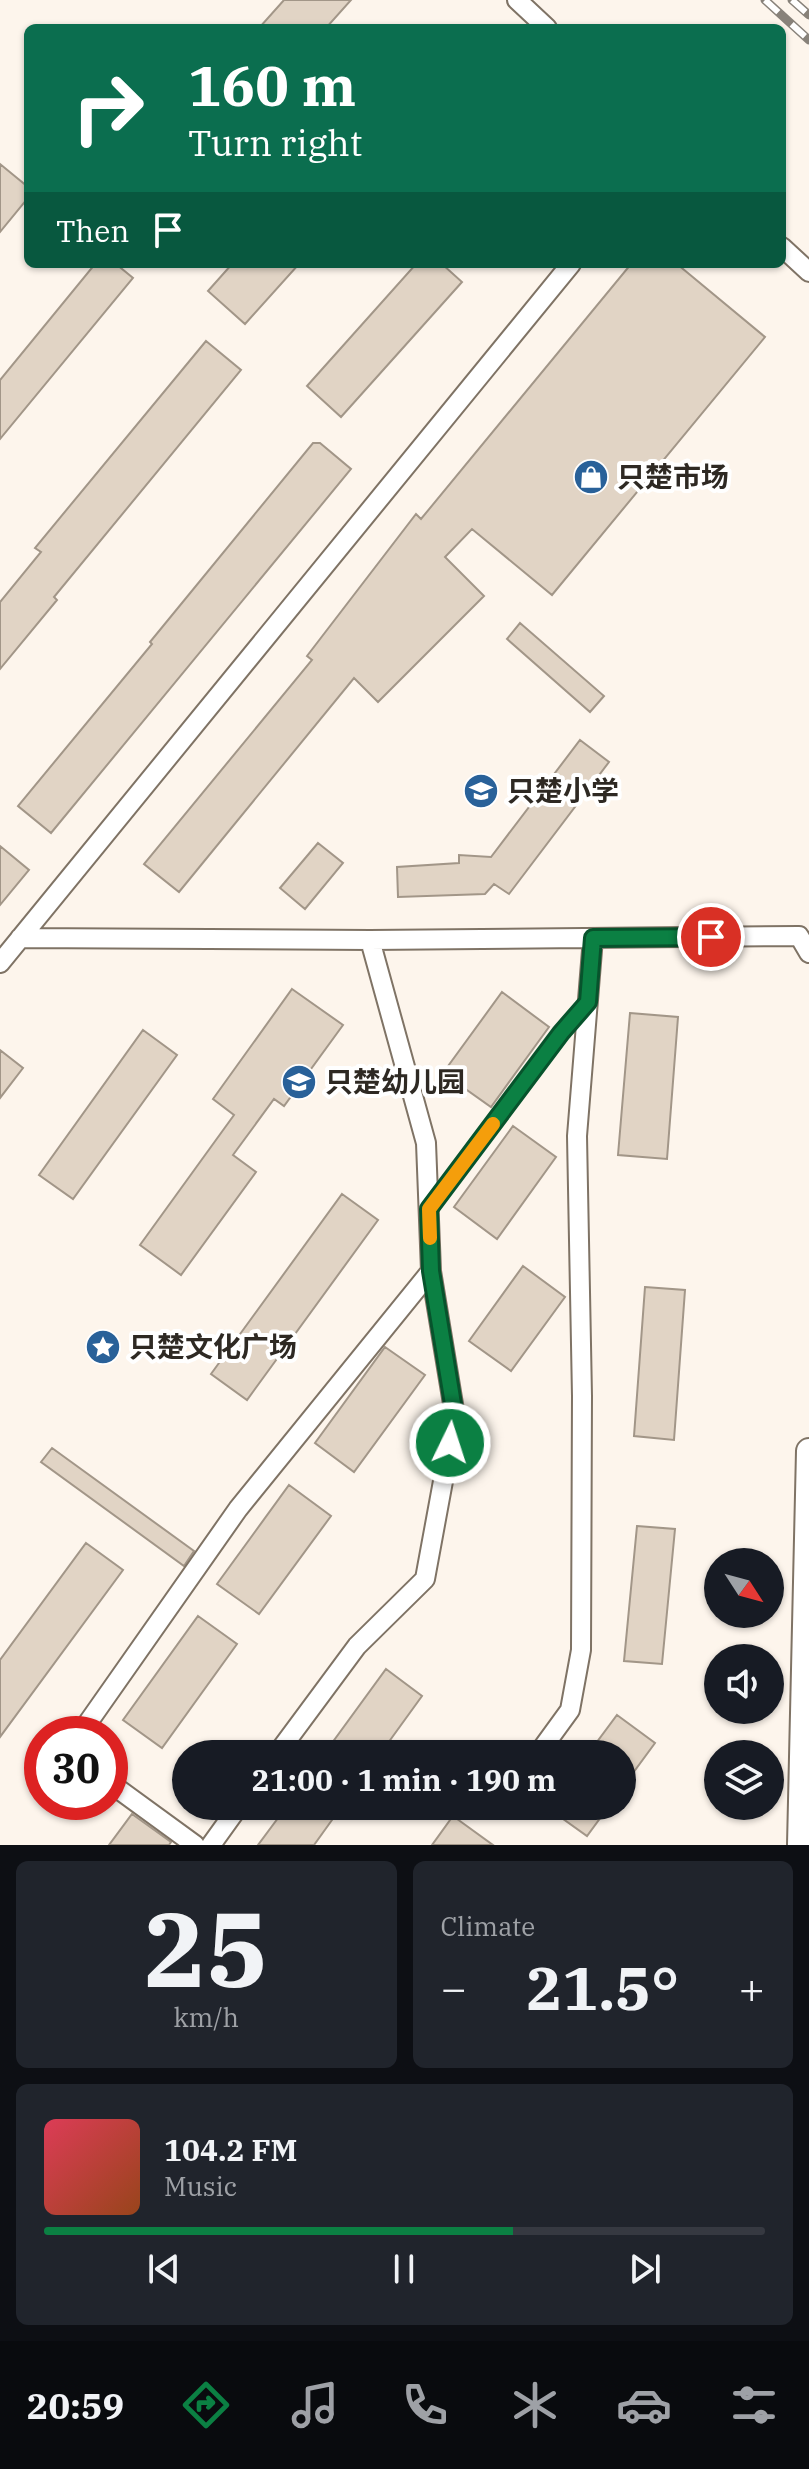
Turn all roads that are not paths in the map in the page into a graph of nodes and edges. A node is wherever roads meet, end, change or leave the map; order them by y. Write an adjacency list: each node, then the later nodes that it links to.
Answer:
1 (517, 0): 2 (street)
2 (543, 24)
3 (786, 251): 5 (street)
4 (568, 268): 6 (street)
5 (809, 272)
6 (20, 938): 8 (street); 10 (street)
7 (593, 938): 8 (street); 9 (street); 11 (street)
8 (370, 940): 12 (street)
9 (809, 953)
10 (0, 963)
11 (588, 1002): 12 (lane); 17 (street)
12 (429, 1209): 13 (street)
13 (431, 1271): 15 (street); 16 (street)
14 (809, 1451): 22 (main road)
15 (93, 1716)
16 (287, 1740)
17 (548, 1740)
18 (128, 1796): 20 (street)
19 (229, 1820): 21 (street)
20 (195, 1845)
21 (211, 1845)
22 (800, 1845)

